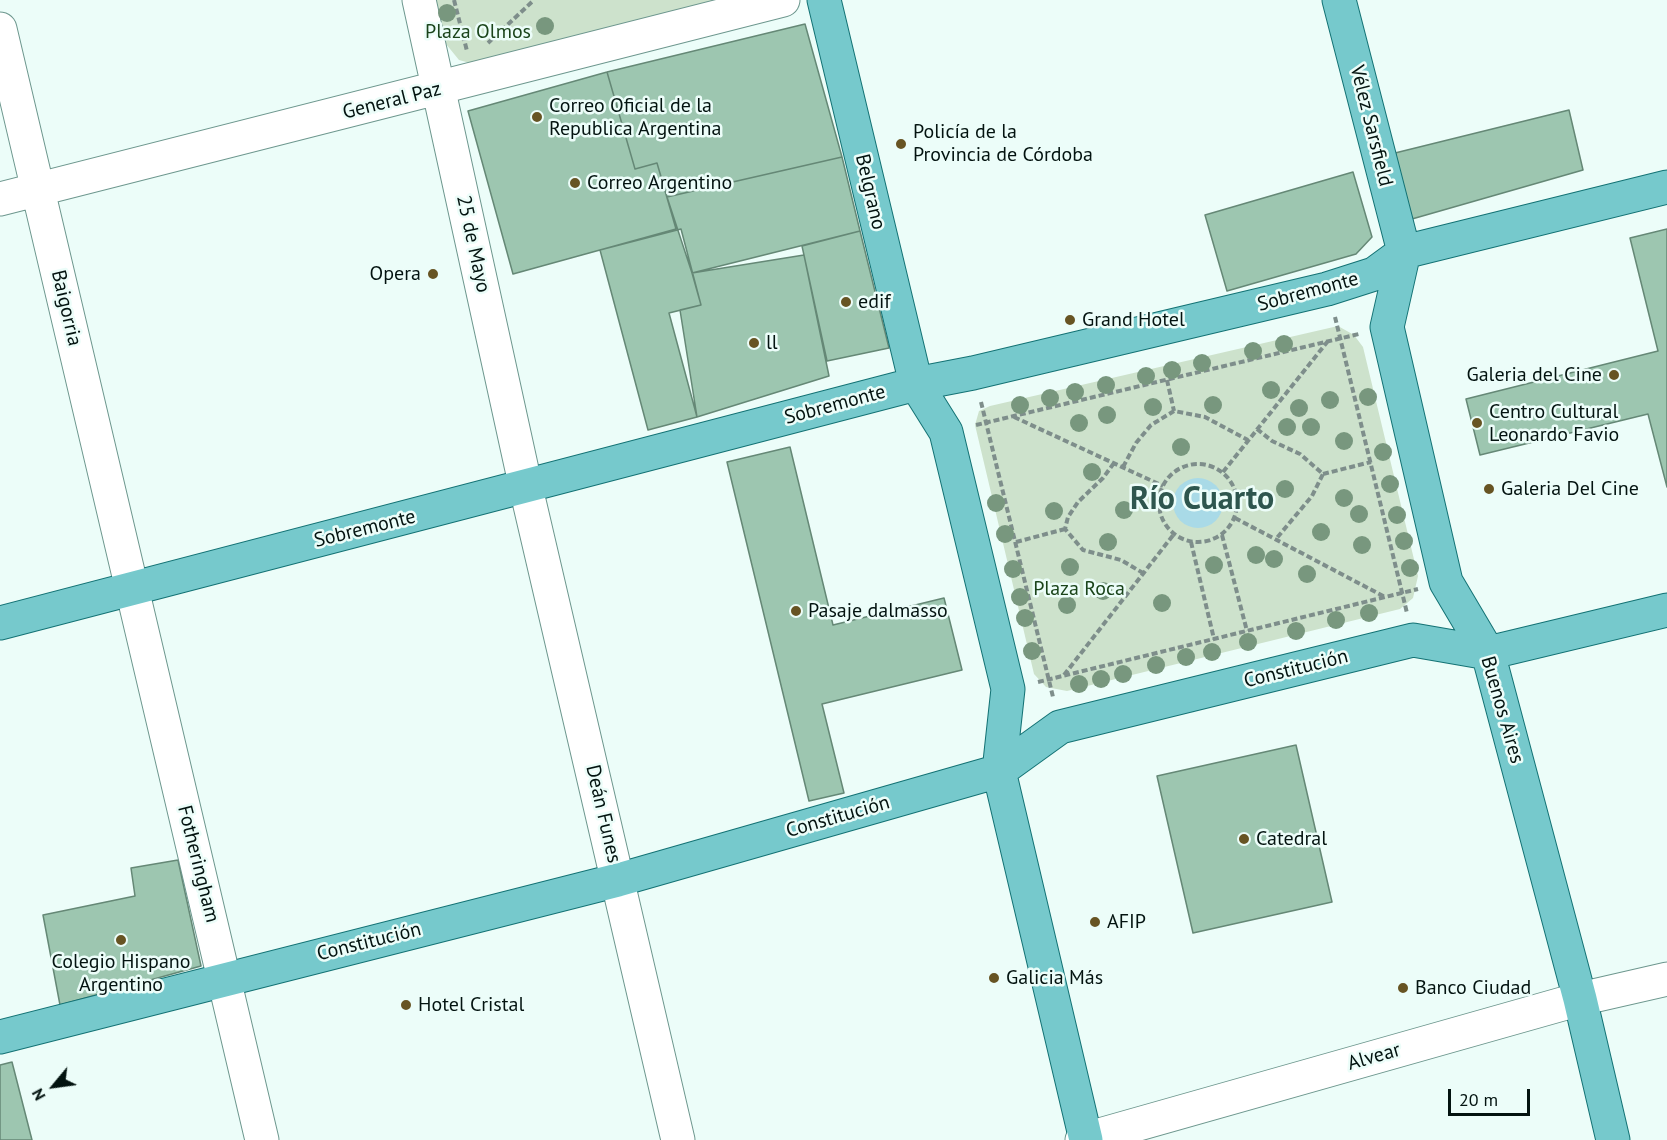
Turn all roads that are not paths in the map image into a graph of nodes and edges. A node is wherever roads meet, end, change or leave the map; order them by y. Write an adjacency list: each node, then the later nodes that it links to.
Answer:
1 (419, 0): 6 (street, 25 de Mayo)
2 (783, 0): 6 (street, General Paz)
3 (824, 0): 11 (main road, Belgrano)
4 (1339, 0): 10 (main road, Vélez Sarsfield)
5 (0, 29): 8 (street, Baigorria)
6 (460, 76): 8 (street, General Paz); 12 (street, 25 de Mayo)
7 (1667, 187): 10 (main road, Sobremonte)
8 (38, 189): 9 (street, General Paz); 13 (street, Baigorria)
9 (0, 199)
10 (1404, 252): 11 (main road, Sobremonte); 16 (main road, Buenos Aires)
11 (916, 384): 12 (main road, Sobremonte); 17 (main road, Belgrano)
12 (526, 488): 13 (main road, Sobremonte); 18 (street, Deán Funes)
13 (131, 588): 15 (main road, Sobremonte); 19 (street, Fotheringham)
14 (1667, 610): 16 (main road, Constitución)
15 (0, 623)
16 (1488, 653): 17 (main road, Constitución); 21 (main road, Buenos Aires)
17 (999, 771): 18 (main road, Constitución); 25 (main road, Belgrano)
18 (618, 880): 19 (main road, Constitución); 24 (street, Deán Funes)
19 (225, 978): 22 (main road, Constitución); 23 (street, Fotheringham)
20 (1667, 979): 21 (street, Alvear)
21 (1580, 999): 25 (street, Alvear); 26 (main road, Buenos Aires)
22 (0, 1037)
23 (262, 1140)
24 (678, 1140)
25 (1085, 1140)
26 (1613, 1140)

